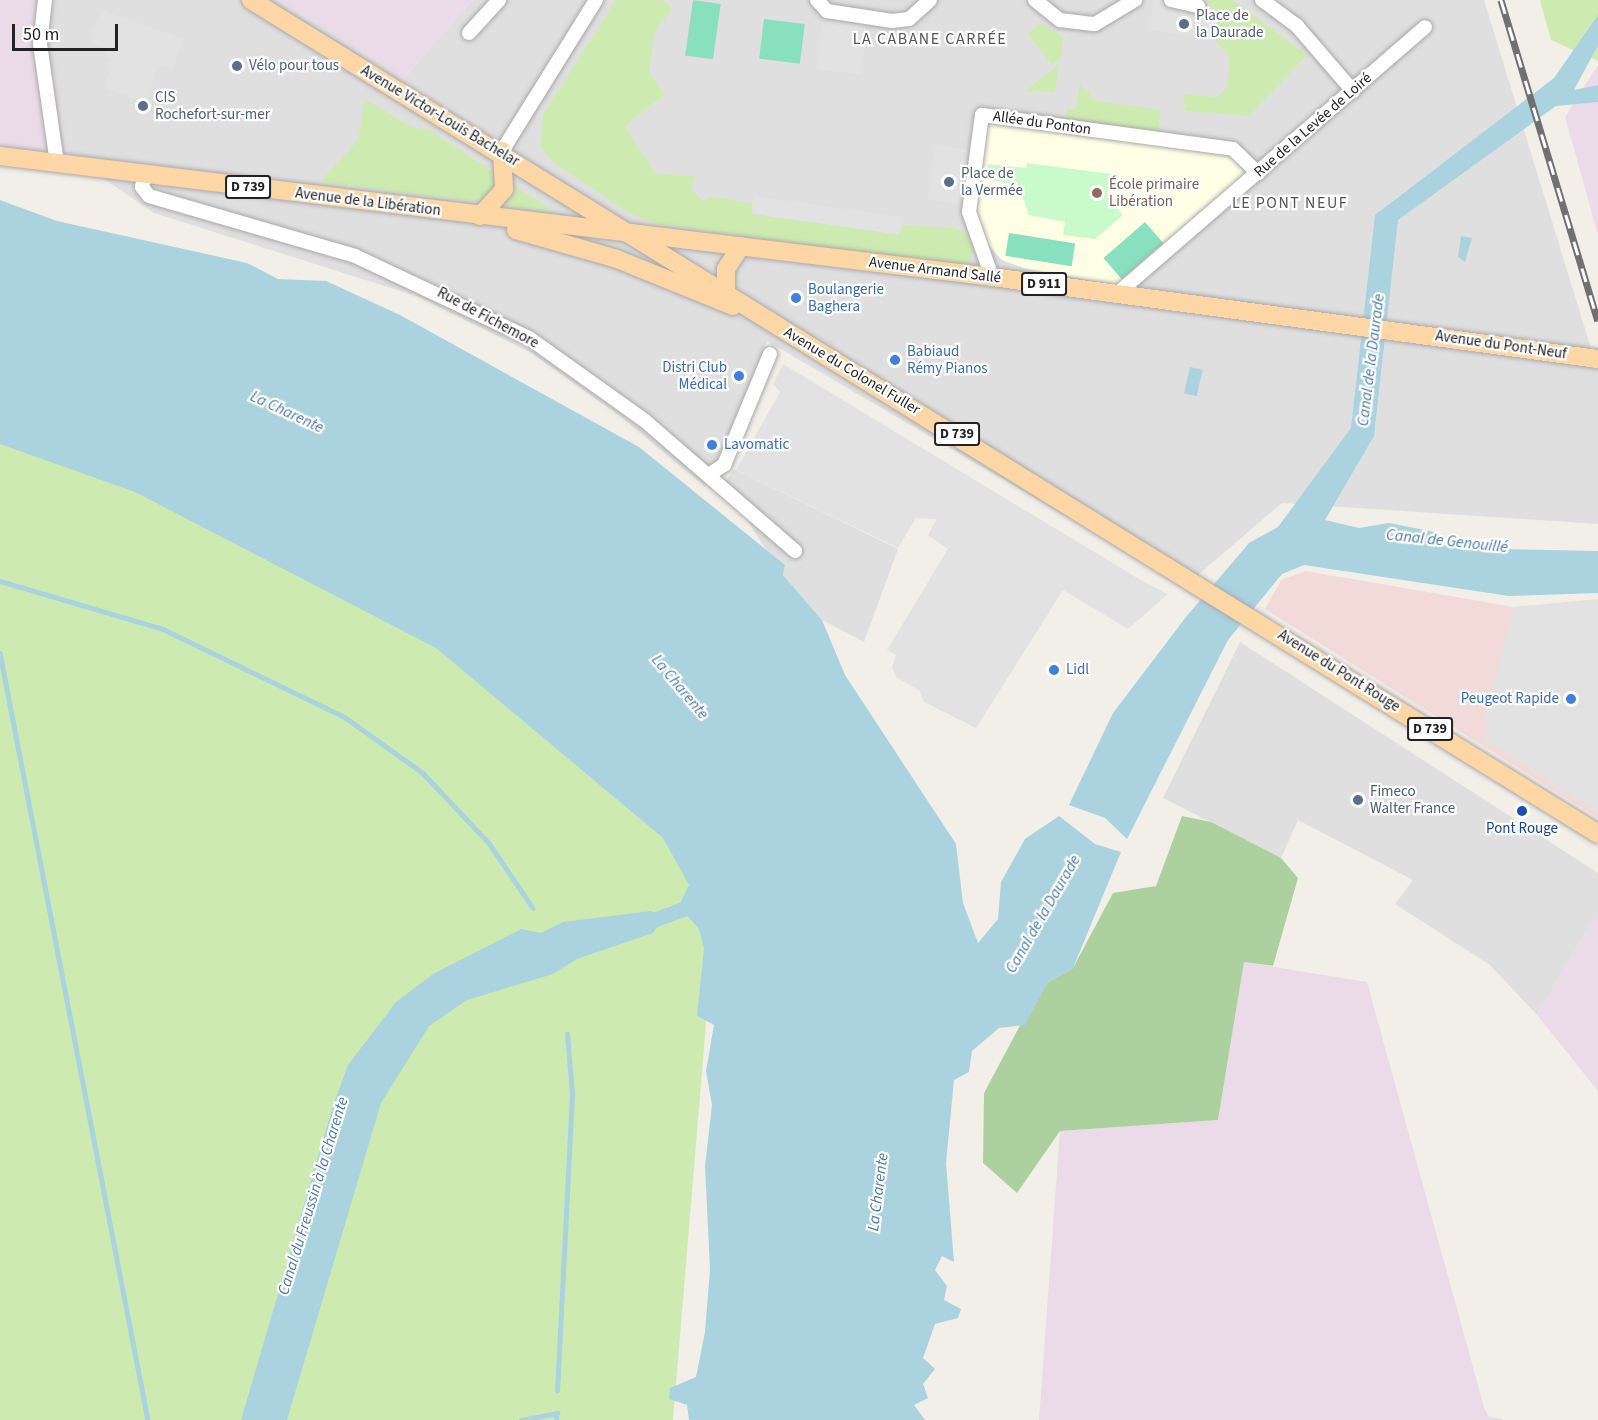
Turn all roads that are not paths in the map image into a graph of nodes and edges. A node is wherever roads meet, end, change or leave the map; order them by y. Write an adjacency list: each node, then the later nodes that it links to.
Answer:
1 (45, 0): 19 (street)
2 (251, 0): 17 (main road, Avenue Victor-Louis Bachelar)
3 (499, 0): 15 (street)
4 (596, 0): 17 (street)
5 (930, 0): 11 (street)
6 (1035, 0): 7 (street)
7 (1135, 0)
8 (1171, 0): 12 (street)
9 (1262, 0): 13 (street)
10 (1290, 0): 13 (street)
11 (818, 3)
12 (1198, 6)
13 (1279, 11): 16 (street)
14 (1425, 27): 16 (street, Rue de la Levée de Loiré)
15 (469, 33)
16 (1353, 91): 20 (street, Rue de la Levée de Loiré)
17 (502, 151): 23 (main road); 24 (main road, Avenue Victor-Louis Bachelar)
18 (0, 156): 19 (main road, Avenue de la Libération / D 739)
19 (57, 163): 21 (main road, Avenue de la Libération / D 739)
20 (1258, 173): 26 (street, Allée du Ponton); 27 (street, Rue de la Levée de Loiré)
21 (145, 174): 22 (main road, Avenue de la Libération / D 739); 33 (street, Rue de Fichemore)
22 (438, 211): 23 (main road, Avenue de la Libération / D 739); 29 (main road, D 739)
23 (480, 216): 24 (main road, Avenue de la Libération / D 739)
24 (629, 234): 25 (main road, Avenue Armand Sallé / D 739); 28 (main road, Avenue du Colonel Fuller / D 739)
25 (741, 246): 26 (main road, Avenue Armand Sallé / D 911); 28 (main road)
26 (992, 277): 27 (main road, Avenue Armand Sallé / D 911)
27 (1118, 293): 30 (main road, Avenue Armand Sallé / D 911)
28 (726, 294): 29 (main road, Avenue du Colonel Fuller / D 739)
29 (751, 310): 35 (main road, Avenue du Colonel Fuller / D 739)
30 (1404, 332): 32 (main road, Avenue du Pont-Neuf / D 911)
31 (770, 354): 33 (street)
32 (1598, 359)
33 (710, 474): 34 (street, Rue de Fichemore)
34 (795, 551)
35 (1262, 623): 36 (main road, Avenue du Pont Rouge / D 739)
36 (1598, 834)

